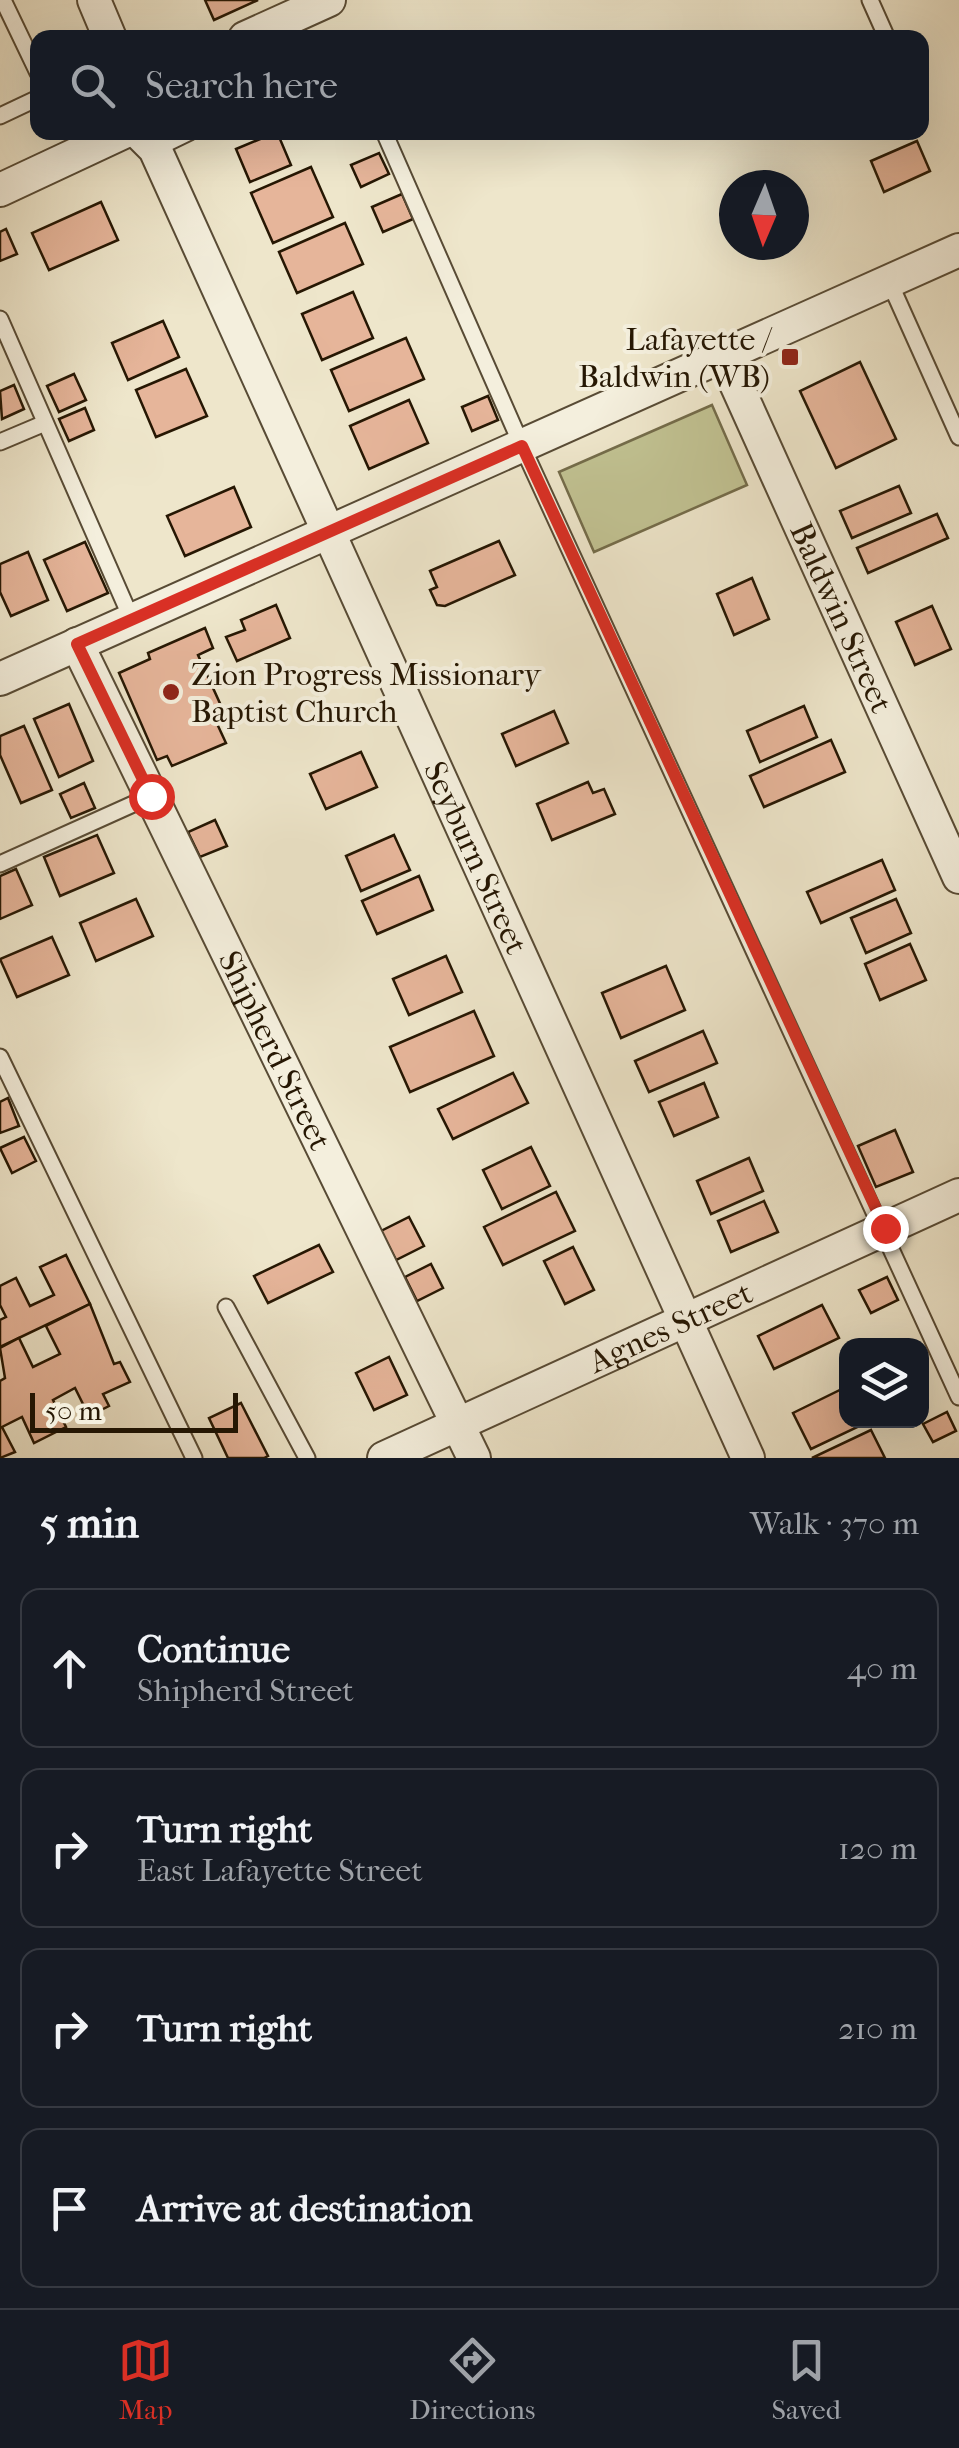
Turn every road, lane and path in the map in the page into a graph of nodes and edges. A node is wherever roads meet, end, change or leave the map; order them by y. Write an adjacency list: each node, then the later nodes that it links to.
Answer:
1 (3, 0): 8 (lane)
2 (94, 0): 5 (street)
3 (329, 0): 6 (street)
4 (870, 0): 7 (lane)
5 (107, 30)
6 (262, 30)
7 (883, 30)
8 (30, 56)
9 (30, 102): 10 (lane)
10 (0, 116)
11 (107, 140): 14 (street)
12 (388, 140): 22 (lane)
13 (147, 141): 23 (street, Seyburn Street)
14 (0, 190)
15 (959, 250): 16 (street)
16 (890, 281): 18 (street); 20 (lane)
17 (0, 319): 19 (lane)
18 (723, 355): 22 (street); 29 (street, Baldwin Street)
19 (45, 422): 21 (lane); 24 (lane)
20 (959, 436)
21 (0, 442)
22 (522, 446): 23 (street); 32 (lane)
23 (330, 531): 24 (street); 34 (street, Seyburn Street)
24 (132, 620): 25 (street)
25 (77, 644): 26 (street); 27 (street, Shipherd Street)
26 (0, 679)
27 (151, 796): 28 (lane); 36 (street, Shipherd Street)
28 (0, 864)
29 (959, 876)
30 (0, 1057): 37 (lane)
31 (959, 1195): 32 (street, Agnes Street)
32 (885, 1228): 34 (street, Agnes Street); 35 (lane)
33 (226, 1307): 38 (lane)
34 (684, 1319): 36 (street, Agnes Street); 41 (street, Seyburn Street)
35 (959, 1397)
36 (457, 1423): 39 (street, Agnes Street); 40 (street, Shipherd Street)
37 (194, 1458)
38 (307, 1458)
39 (384, 1458)
40 (474, 1458)
41 (748, 1458)

